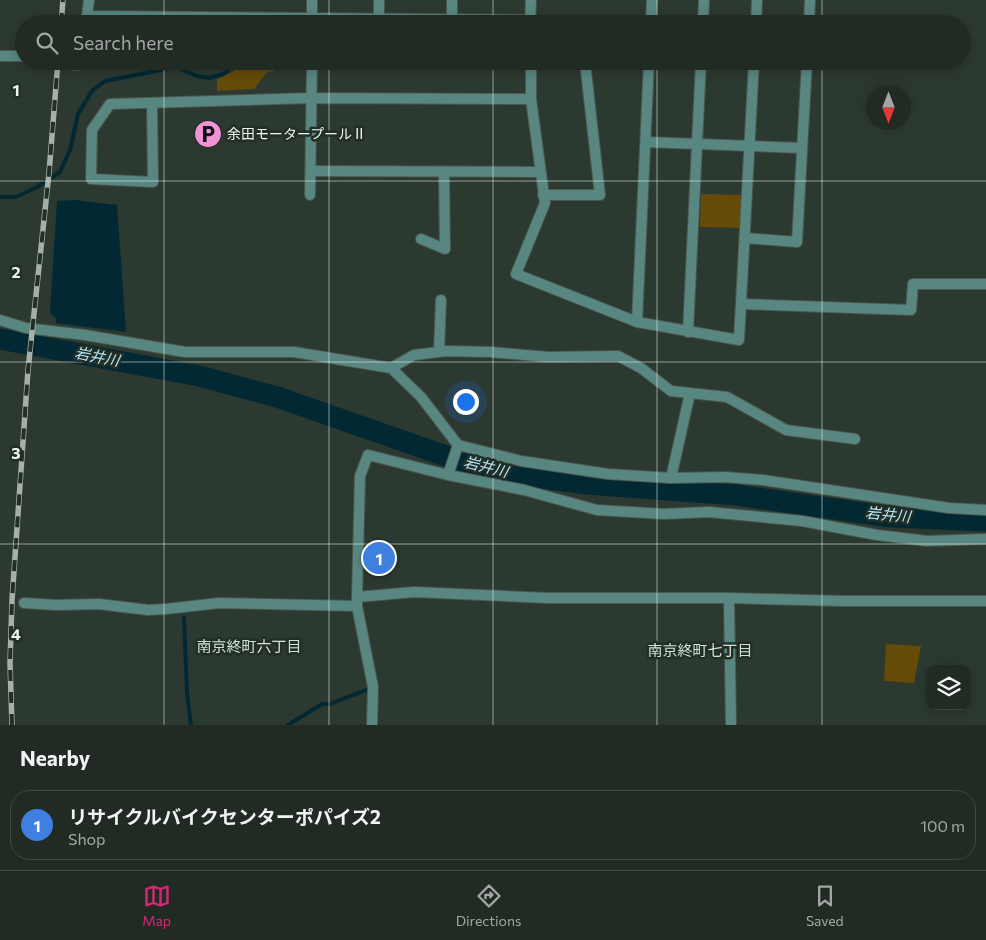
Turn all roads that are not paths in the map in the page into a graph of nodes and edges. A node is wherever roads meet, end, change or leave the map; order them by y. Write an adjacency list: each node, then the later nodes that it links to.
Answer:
1 (89, 0): 10 (street)
2 (312, 0): 11 (street)
3 (379, 0): 12 (street)
4 (452, 0): 13 (street)
5 (530, 0): 14 (street)
6 (652, 0): 15 (street)
7 (704, 0): 16 (street)
8 (757, 0): 17 (street)
9 (810, 0): 18 (street)
10 (88, 15)
11 (312, 15)
12 (379, 15)
13 (452, 15)
14 (530, 15)
15 (651, 15)
16 (703, 15)
17 (756, 15)
18 (809, 15)
19 (0, 56): 20 (street)
20 (15, 56)
21 (312, 70): 28 (street)
22 (531, 70): 29 (street)
23 (586, 70): 39 (street)
24 (649, 70): 31 (street)
25 (701, 70): 32 (street)
26 (753, 70): 33 (street)
27 (806, 70): 34 (street)
28 (311, 98): 29 (street); 30 (street); 35 (street)
29 (531, 99): 37 (street)
30 (152, 103): 30 (street)
31 (646, 142): 32 (street); 46 (street)
32 (697, 144): 33 (street); 47 (street)
33 (749, 146): 34 (street); 40 (street)
34 (802, 148): 40 (street)
35 (311, 171): 36 (street); 38 (street)
36 (444, 172): 37 (street); 41 (street)
37 (540, 172): 39 (street)
38 (310, 195)
39 (543, 195): 46 (street)
40 (744, 238): 44 (street)
41 (421, 239)
42 (986, 284): 44 (street)
43 (441, 300): 48 (street)
44 (741, 304): 47 (street)
45 (0, 320): 49 (street)
46 (637, 322): 47 (street)
47 (688, 332)
48 (439, 352): 49 (street); 50 (street)
49 (391, 368): 52 (street)
50 (690, 393): 51 (street); 54 (street)
51 (855, 439)
52 (457, 447): 53 (street); 54 (street)
53 (449, 473): 56 (street); 59 (street)
54 (671, 478): 55 (street)
55 (986, 510)
56 (986, 539)
57 (729, 598): 58 (street); 59 (street); 62 (street)
58 (986, 600)
59 (357, 601): 60 (street); 61 (street)
60 (24, 603)
61 (372, 725)
62 (731, 725)

